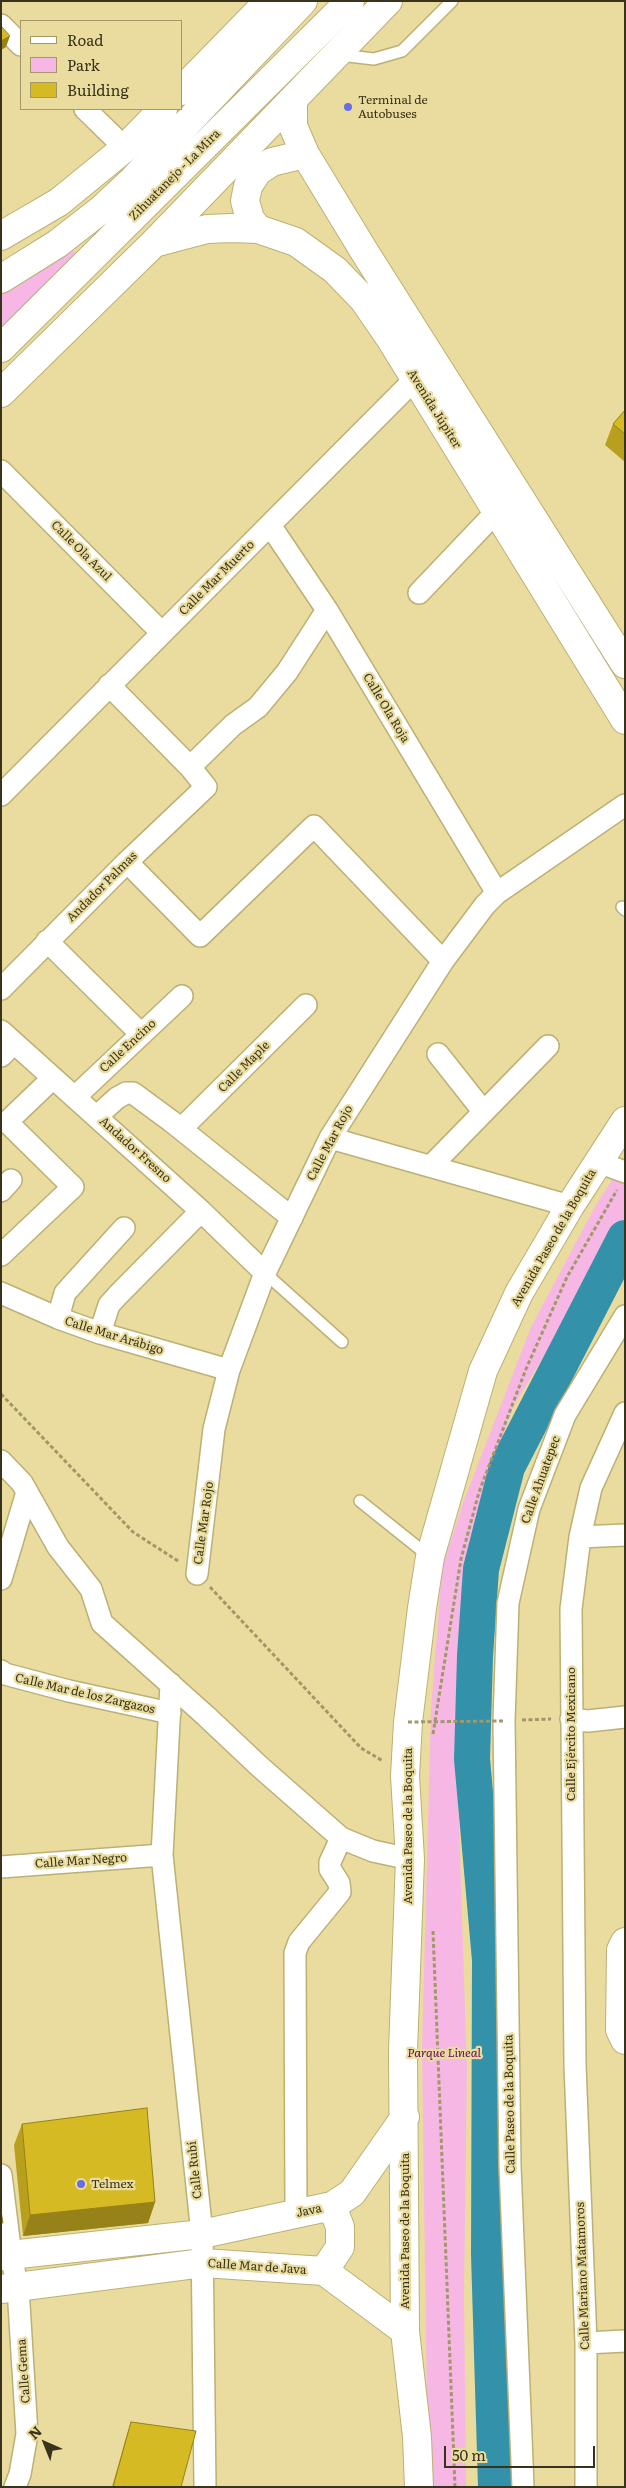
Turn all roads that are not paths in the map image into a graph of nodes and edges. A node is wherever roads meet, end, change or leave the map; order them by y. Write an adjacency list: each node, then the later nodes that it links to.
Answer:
1 (269, 1): 9 (main road)
2 (302, 1): 18 (main road, Zihuatanejo - La Mira)
3 (350, 1): 19 (main road, Zihuatanejo - La Mira)
4 (388, 1): 8 (main road)
5 (452, 1): 8 (lane)
6 (1, 25): 7 (street)
7 (20, 44)
8 (336, 54): 10 (main road)
9 (182, 89)
10 (293, 100): 14 (main road, Avenida Júpiter); 17 (main road)
11 (86, 110): 13 (street)
12 (162, 110): 13 (main road)
13 (125, 148): 16 (main road)
14 (305, 154): 15 (main road); 20 (main road, Avenida Júpiter)
15 (258, 229): 17 (main road, Avenida Júpiter); 20 (main road, Avenida Júpiter)
16 (1, 236)
17 (154, 243): 21 (main road)
18 (1, 279)
19 (1, 348)
20 (424, 370): 23 (main road, Avenida Júpiter); 24 (street, Calle Mar Muerto); 28 (main road, Avenida Júpiter)
21 (1, 393)
22 (1, 470): 27 (street, Calle Ola Azul)
23 (497, 511): 25 (street); 30 (main road, Avenida Júpiter)
24 (270, 525): 26 (street, Calle Ola Roja); 27 (street, Calle Mar Muerto)
25 (419, 593)
26 (327, 610): 31 (street); 35 (street, Calle Ola Roja)
27 (161, 632): 29 (street, Calle Mar Muerto)
28 (625, 664)
29 (109, 685): 31 (street); 32 (street, Calle Mar Muerto)
30 (625, 720)
31 (190, 767): 34 (street, Andador Palmas)
32 (1, 795)
33 (625, 805): 35 (street, Calle Mar Rojo)
34 (127, 862): 36 (street, Andador Palmas); 37 (street)
35 (497, 893): 37 (street, Calle Mar Rojo)
36 (48, 941): 38 (street, Andador Palmas); 41 (street)
37 (443, 961): 51 (street, Calle Mar Rojo)
38 (1, 989)
39 (182, 996): 41 (street, Calle Encino)
40 (306, 1006): 50 (street, Calle Maple)
41 (141, 1034): 46 (street, Calle Encino)
42 (6, 1043): 45 (street, Andador Fresno)
43 (548, 1046): 47 (street)
44 (438, 1054): 47 (street)
45 (53, 1078): 46 (street, Andador Fresno); 59 (street)
46 (76, 1096): 48 (street, Andador Fresno)
47 (483, 1111): 53 (street)
48 (97, 1116): 50 (street); 56 (street, Andador Fresno)
49 (625, 1121): 52 (main road, Avenida Paseo de la Boquita)
50 (181, 1129): 57 (street)
51 (330, 1138): 53 (street); 57 (street, Calle Mar Rojo)
52 (598, 1162): 54 (street); 55 (main road, Avenida Paseo de la Boquita)
53 (431, 1166): 55 (street)
54 (622, 1178)
55 (570, 1206): 74 (main road, Avenida Paseo de la Boquita)
56 (201, 1211): 60 (street, Andador Fresno); 64 (street)
57 (292, 1218): 60 (street, Calle Mar Rojo)
58 (124, 1228): 63 (street)
59 (1, 1255)
60 (265, 1273): 65 (lane); 66 (street, Calle Mar Rojo)
61 (1, 1293): 63 (street, Calle Mar Arábigo)
62 (625, 1316): 82 (street, Calle Ahuatepec)
63 (58, 1318): 64 (street, Calle Mar Arábigo)
64 (100, 1333): 66 (street, Calle Mar Arábigo)
65 (342, 1342)
66 (230, 1370): 75 (street, Calle Mar Rojo)
67 (625, 1413): 68 (street, Calle Ejército Mexicano)
68 (617, 1447): 73 (street, Calle Ejército Mexicano)
69 (1, 1461): 70 (street)
70 (28, 1492): 76 (street); 78 (street)
71 (360, 1501): 74 (lane)
72 (625, 1535): 73 (street)
73 (580, 1537): 81 (street, Calle Ejército Mexicano)
74 (430, 1557): 85 (main road, Avenida Paseo de la Boquita)
75 (197, 1574)
76 (1, 1579)
77 (1, 1671): 79 (street, Calle Mar de los Zargazos)
78 (171, 1684): 79 (street); 83 (street)
79 (170, 1713): 84 (street)
80 (625, 1717): 81 (street)
81 (571, 1719): 89 (street, Calle Ejército Mexicano)
82 (504, 1721): 105 (street, Calle Paseo de la Boquita)
83 (342, 1838): 85 (street); 93 (street)
84 (162, 1856): 86 (street, Calle Mar Negro); 94 (street, Calle Rubí)
85 (410, 1859): 90 (main road, Avenida Paseo de la Boquita)
86 (1, 1867)
87 (625, 1942): 88 (main road)
88 (625, 2040)
89 (574, 2065): 101 (street, Calle Mariano Matamoros)
90 (405, 2117): 92 (main road, Java); 99 (main road, Avenida Paseo de la Boquita)
91 (1, 2175): 95 (street, Calle Gema)
92 (332, 2206): 93 (main road, Java); 97 (main road)
93 (296, 2213): 94 (main road, Java)
94 (202, 2234): 95 (main road); 96 (street, Calle Rubí)
95 (6, 2256): 98 (street, Calle Gema)
96 (203, 2263): 97 (main road, Calle Mar de Java); 98 (main road, Calle Mar de Java); 103 (street, Calle Rubí)
97 (324, 2271): 99 (main road, Calle Mar de Java)
98 (10, 2288): 102 (street, Calle Gema)
99 (405, 2331): 104 (main road, Avenida Paseo de la Boquita)
100 (625, 2342): 101 (street)
101 (586, 2343): 106 (street, Calle Mariano Matamoros)
102 (15, 2487)
103 (205, 2487)
104 (419, 2487)
105 (523, 2487)
106 (586, 2487)

